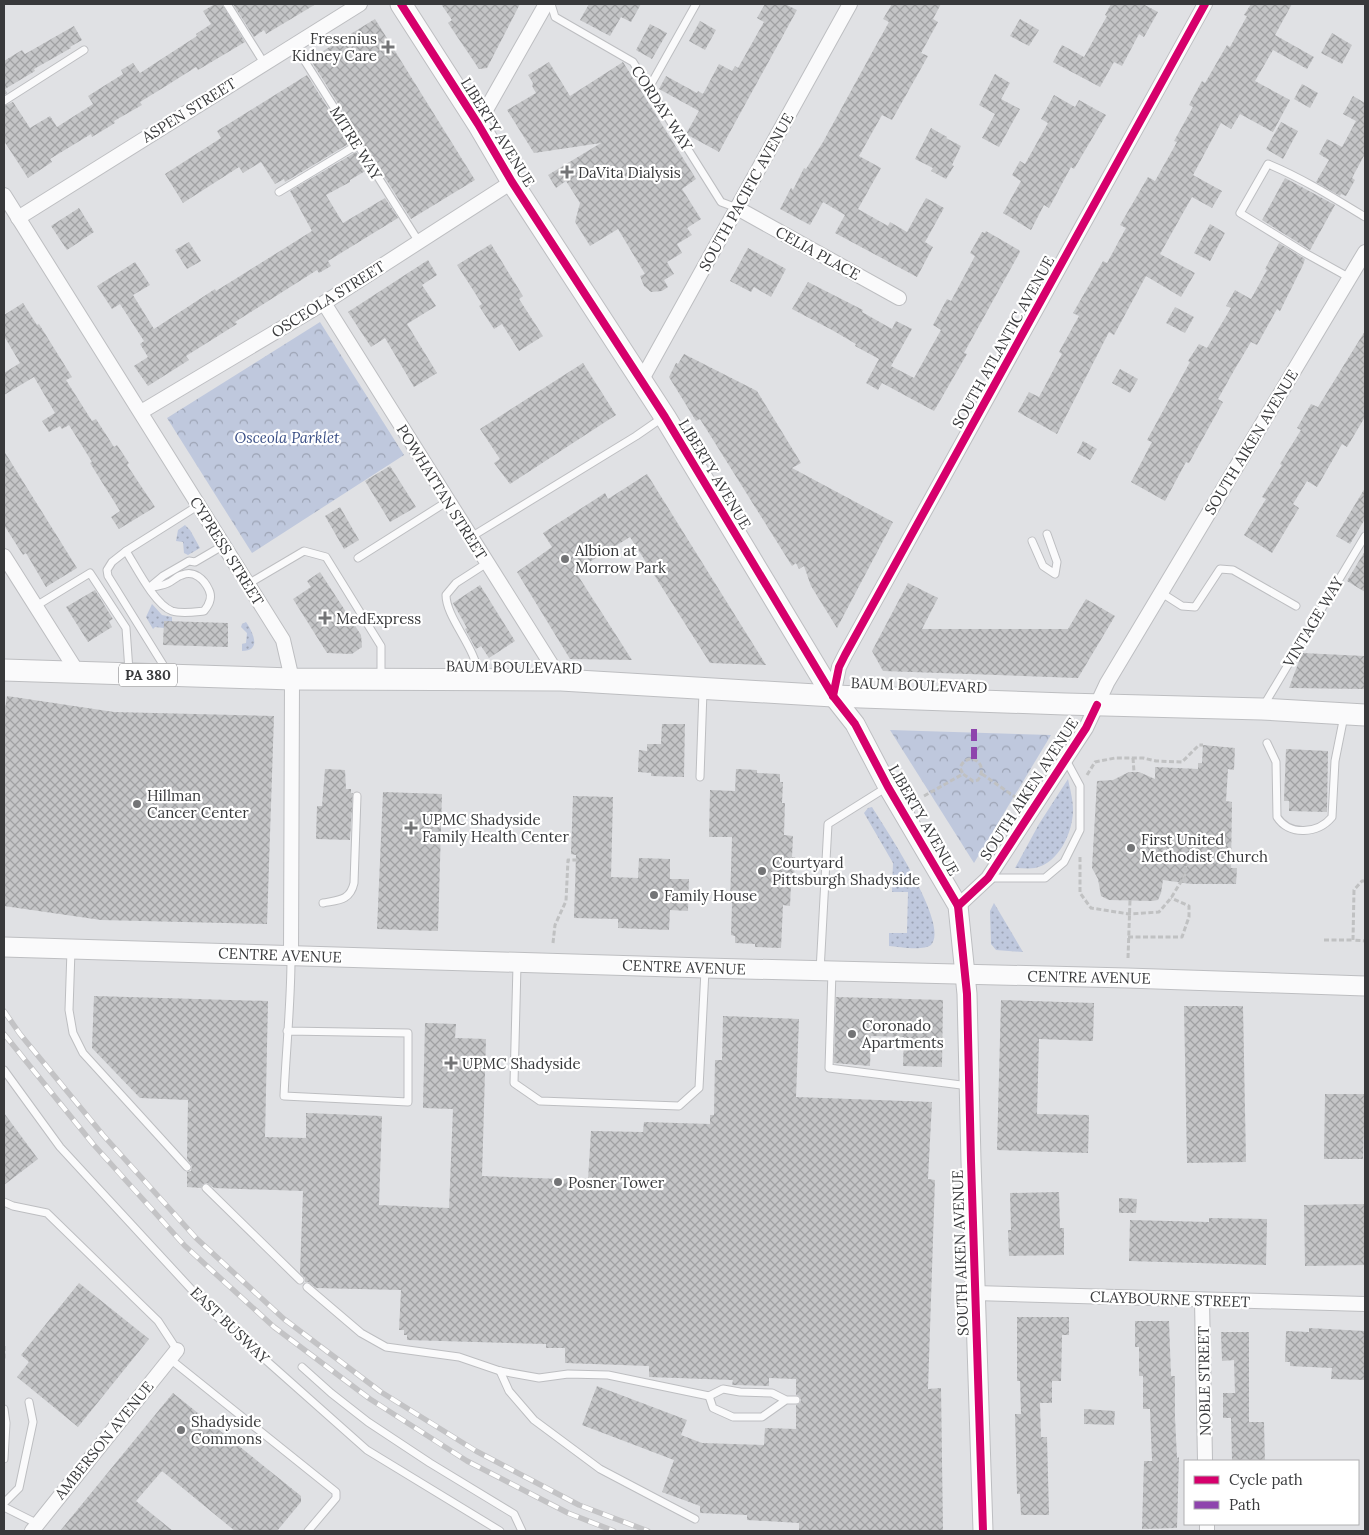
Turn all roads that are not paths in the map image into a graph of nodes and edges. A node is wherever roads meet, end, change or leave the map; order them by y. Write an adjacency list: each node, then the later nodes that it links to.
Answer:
1 (227, 4): 11 (lane)
2 (360, 4): 9 (street, ASPEN STREET)
3 (401, 4): 14 (main road, LIBERTY AVENUE)
4 (546, 4): 14 (street)
5 (551, 4): 12 (lane, CORDAY WAY)
6 (696, 4): 12 (lane)
7 (850, 4): 19 (street, SOUTH PACIFIC AVENUE)
8 (1206, 4): 55 (street, SOUTH ATLANTIC AVENUE)
9 (294, 44): 11 (street, ASPEN STREET); 15 (lane, MITRE WAY)
10 (84, 50): 13 (lane)
11 (264, 63): 21 (street, ASPEN STREET)
12 (650, 86): 19 (lane, CORDAY WAY)
13 (4, 101)
14 (478, 124): 16 (main road, LIBERTY AVENUE)
15 (358, 145): 17 (lane); 22 (lane, MITRE WAY)
16 (512, 182): 22 (street, OSCEOLA STREET); 27 (main road, LIBERTY AVENUE)
17 (279, 192)
18 (4, 195): 21 (street, CYPRESS STREET)
19 (737, 208): 25 (street, CELIA PLACE); 27 (street, SOUTH PACIFIC AVENUE)
20 (1365, 217): 24 (lane)
21 (18, 218): 28 (street, CYPRESS STREET)
22 (419, 242): 26 (street, OSCEOLA STREET)
23 (1365, 252): 24 (street, SOUTH AIKEN AVENUE)
24 (1350, 278): 43 (street, SOUTH AIKEN AVENUE)
25 (899, 298)
26 (324, 304): 28 (street, OSCEOLA STREET); 30 (street, POWHATTAN STREET)
27 (641, 381): 29 (main road, LIBERTY AVENUE)
28 (141, 412): 31 (street, CYPRESS STREET)
29 (664, 417): 33 (lane); 55 (main road, LIBERTY AVENUE)
30 (448, 501): 33 (street, POWHATTAN STREET); 39 (lane)
31 (199, 505): 36 (street, CYPRESS STREET); 37 (lane)
32 (1047, 534): 35 (lane)
33 (471, 536): 40 (street, POWHATTAN STREET)
34 (1365, 536): 57 (lane, VINTAGE WAY)
35 (1032, 541)
36 (224, 545): 41 (street, CYPRESS STREET); 42 (lane)
37 (126, 551): 42 (lane); 49 (lane)
38 (4, 556): 44 (street)
39 (358, 558)
40 (487, 563): 52 (lane); 53 (street, POWHATTAN STREET)
41 (248, 584): 50 (street, CYPRESS STREET); 51 (lane)
42 (149, 588): 42 (lane)
43 (1160, 592): 45 (lane); 56 (street, SOUTH AIKEN AVENUE)
44 (36, 606): 47 (street); 48 (lane)
45 (1296, 606)
46 (4, 670): 47 (main road, BAUM BOULEVARD / PA 380)
47 (78, 673): 48 (main road, BAUM BOULEVARD / PA 380)
48 (130, 674): 49 (main road, BAUM BOULEVARD / PA 380)
49 (170, 676): 50 (main road, BAUM BOULEVARD / PA 380)
50 (292, 679): 51 (main road, BAUM BOULEVARD / PA 380); 69 (street, CYPRESS STREET)
51 (382, 680): 52 (main road, BAUM BOULEVARD / PA 380)
52 (479, 680): 53 (main road, BAUM BOULEVARD / PA 380)
53 (561, 680): 54 (main road, BAUM BOULEVARD / PA 380)
54 (703, 688): 55 (main road, BAUM BOULEVARD / PA 380); 61 (lane)
55 (833, 696): 56 (main road, BAUM BOULEVARD / PA 380); 62 (main road, LIBERTY AVENUE)
56 (1097, 705): 57 (main road, BAUM BOULEVARD / PA 380); 60 (street, SOUTH AIKEN AVENUE)
57 (1262, 709): 58 (main road, BAUM BOULEVARD / PA 380)
58 (1355, 714): 59 (lane)
59 (1267, 743)
60 (1065, 759): 64 (street, SOUTH AIKEN AVENUE); 64 (lane)
61 (700, 777)
62 (888, 787): 66 (main road, LIBERTY AVENUE); 72 (lane)
63 (357, 796): 65 (lane)
64 (988, 878): 66 (street, SOUTH AIKEN AVENUE)
65 (323, 903)
66 (958, 906): 73 (main road, LIBERTY AVENUE)
67 (11, 947): 68 (main road, CENTRE AVENUE)
68 (71, 949): 69 (main road, CENTRE AVENUE); 78 (lane)
69 (291, 955): 70 (main road, CENTRE AVENUE); 75 (lane)
70 (517, 962): 71 (main road, CENTRE AVENUE); 71 (lane)
71 (705, 968): 72 (main road, CENTRE AVENUE)
72 (826, 971): 73 (main road, CENTRE AVENUE); 77 (lane)
73 (966, 974): 74 (main road, CENTRE AVENUE); 77 (main road, SOUTH AIKEN AVENUE)
74 (1365, 986)
75 (287, 1031): 75 (lane)
76 (4, 1070): 101 (lane, EAST BUSWAY)
77 (970, 1086): 83 (main road, SOUTH AIKEN AVENUE)
78 (187, 1167)
79 (206, 1188): 81 (lane)
80 (4, 1202): 86 (lane)
81 (300, 1280)
82 (307, 1287): 88 (lane)
83 (975, 1293): 84 (street, CLAYBOURNE STREET); 103 (main road, SOUTH AIKEN AVENUE)
84 (1202, 1300): 85 (street, CLAYBOURNE STREET); 95 (street, NOBLE STREET)
85 (1365, 1304)
86 (173, 1354): 99 (street, AMBERSON AVENUE); 100 (lane)
87 (302, 1366): 102 (lane)
88 (500, 1372): 89 (lane); 98 (lane)
89 (709, 1396): 90 (lane); 90 (lane)
90 (786, 1400): 91 (lane)
91 (796, 1400)
92 (29, 1402): 96 (lane)
93 (4, 1409): 94 (lane)
94 (4, 1459)
95 (1205, 1460)
96 (4, 1503)
97 (4, 1507): 99 (lane)
98 (695, 1519)
99 (35, 1528)
100 (308, 1531)
101 (500, 1531)
102 (522, 1531)
103 (983, 1531)

